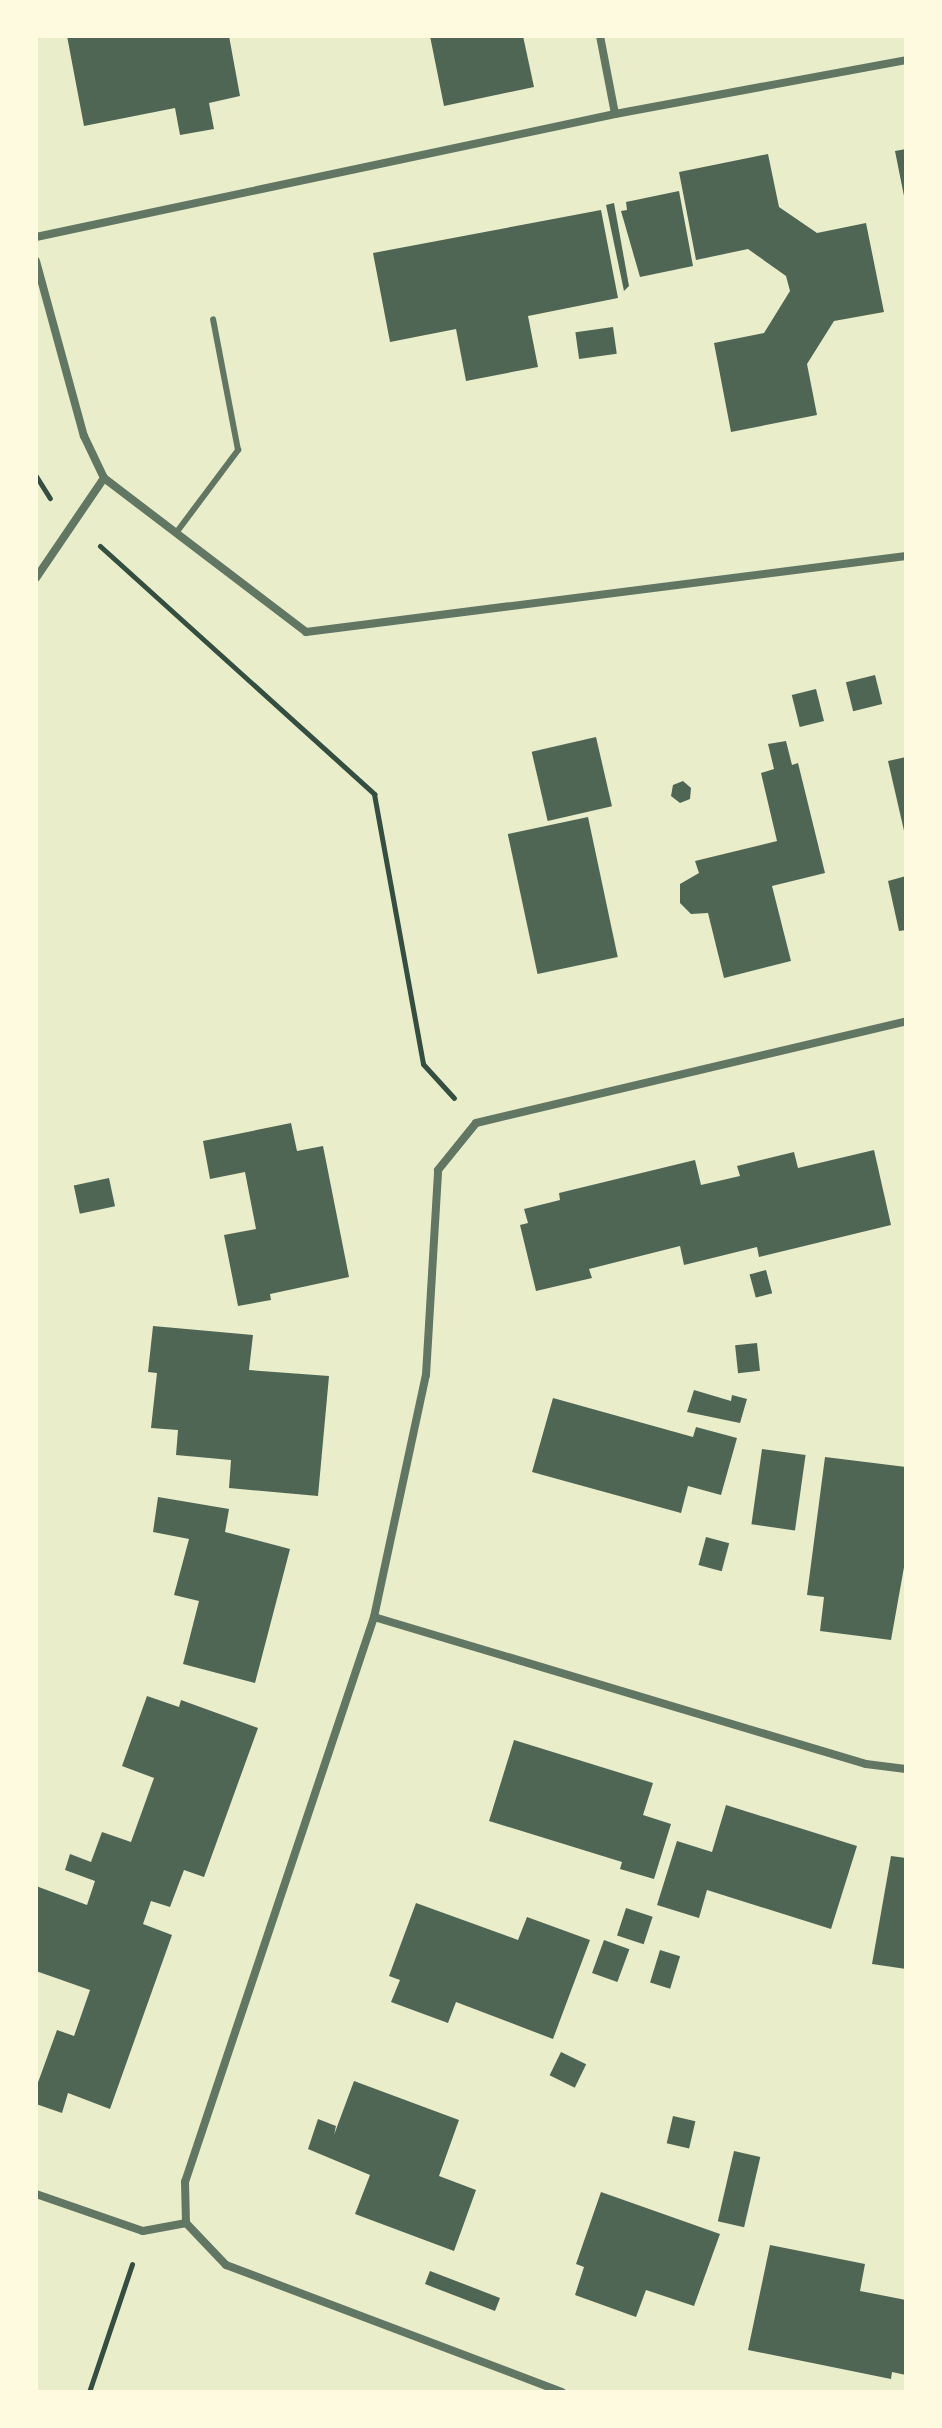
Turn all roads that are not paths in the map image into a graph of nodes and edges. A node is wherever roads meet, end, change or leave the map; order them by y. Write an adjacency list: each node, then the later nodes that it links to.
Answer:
1 (600, 36): 3 (street)
2 (906, 60): 3 (street)
3 (615, 114): 4 (street)
4 (36, 237)
5 (36, 261): 7 (street)
6 (213, 319): 8 (lane)
7 (104, 478): 8 (street); 10 (street)
8 (176, 533): 9 (street)
9 (906, 556)
10 (36, 578)
11 (906, 1021): 12 (street)
12 (374, 1617): 13 (street); 15 (street)
13 (906, 1769)
14 (36, 2194): 15 (street)
15 (186, 2223): 16 (street)
16 (562, 2392)

